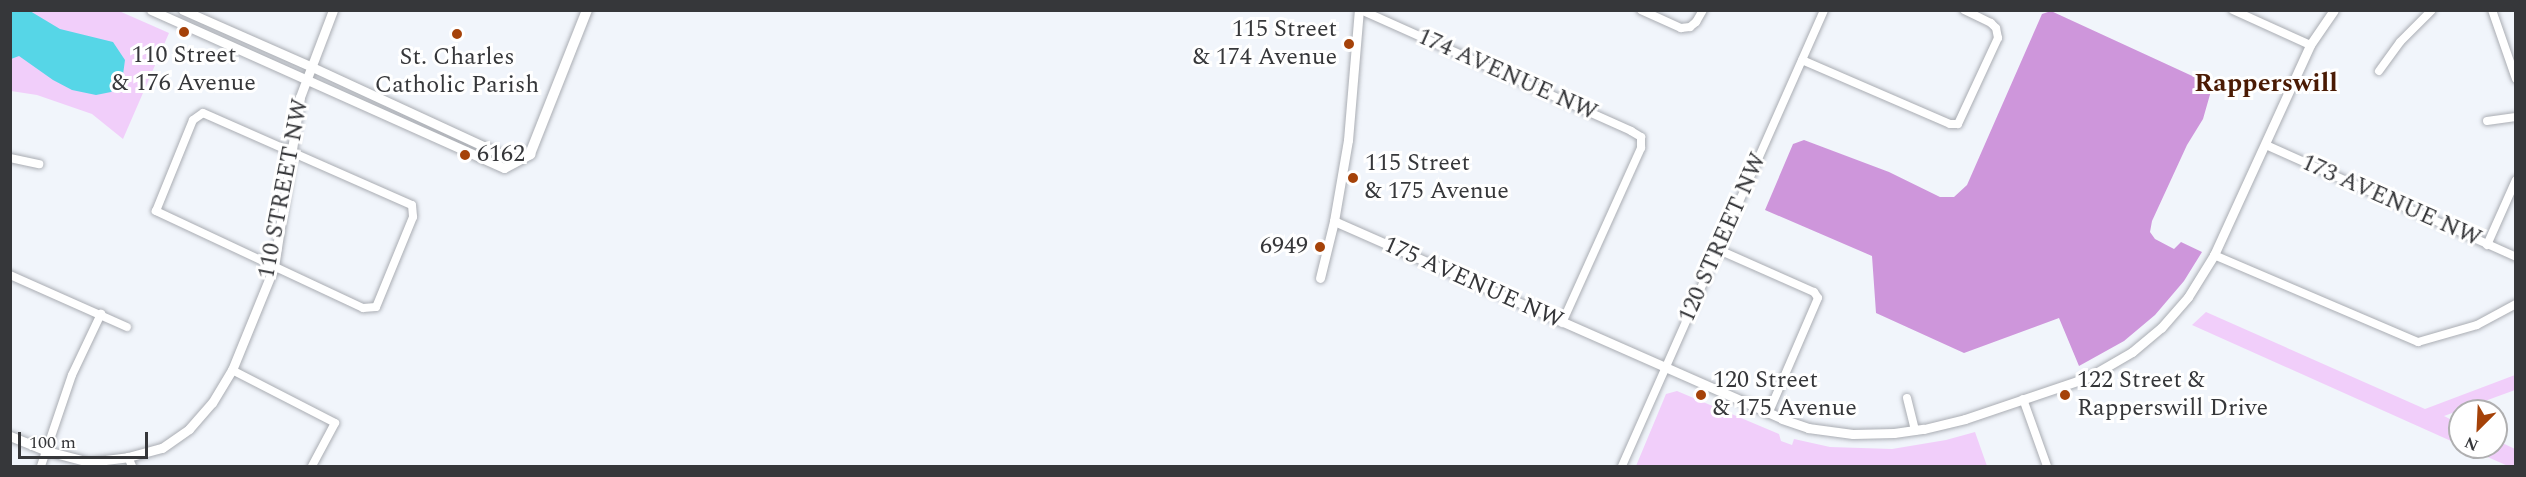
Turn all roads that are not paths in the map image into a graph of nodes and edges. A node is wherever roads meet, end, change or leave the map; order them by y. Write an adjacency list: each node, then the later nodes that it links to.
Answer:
1 (151, 10): 18 (street)
2 (183, 10): 16 (street)
3 (333, 10): 16 (street, 110 STREET NW)
4 (587, 10): 24 (main road)
5 (1360, 10): 28 (street); 38 (street, 174 AVENUE NW)
6 (1641, 10): 7 (street)
7 (1703, 10)
8 (1824, 10): 15 (street, 120 STREET NW)
9 (1964, 10): 15 (street)
10 (2233, 10): 14 (street)
11 (2334, 10): 14 (street, 175 AVENUE NW)
12 (2432, 10): 17 (street)
13 (2492, 10): 19 (street)
14 (2310, 45): 22 (street, 175 AVENUE NW)
15 (1802, 60): 30 (street, 120 STREET NW)
16 (310, 66): 18 (street, 110 STREET NW); 24 (street)
17 (2379, 71)
18 (305, 79): 23 (street, 110 STREET NW); 24 (street)
19 (2516, 80)
20 (2516, 117): 21 (street)
21 (2487, 121)
22 (2266, 145): 29 (street, 173 AVENUE NW); 31 (street, 175 AVENUE NW)
23 (290, 149): 33 (street, 110 STREET NW); 33 (street); 33 (street)
24 (530, 154)
25 (10, 158): 26 (street)
26 (39, 164)
27 (2516, 180): 29 (street)
28 (1334, 220): 35 (street); 38 (street, 175 AVENUE NW)
29 (2487, 245): 32 (street, 173 AVENUE NW)
30 (1719, 250): 40 (street, 120 STREET NW); 44 (street)
31 (2214, 255): 36 (street); 43 (street, 175 AVENUE NW)
32 (2516, 257)
33 (274, 267): 41 (street, 110 STREET NW)
34 (10, 275): 37 (street)
35 (1320, 278)
36 (2516, 304)
37 (101, 314): 39 (street); 47 (street)
38 (1562, 323): 40 (street, 175 AVENUE NW)
39 (126, 327)
40 (1665, 368): 44 (street, 175 AVENUE NW); 51 (street, 120 STREET NW)
41 (232, 369): 48 (street, 110 STREET NW); 50 (street)
42 (1908, 398): 45 (street)
43 (2023, 399): 45 (street, 175 AVENUE NW); 52 (street)
44 (1768, 414): 45 (street, 175 AVENUE NW)
45 (1915, 430)
46 (10, 436): 47 (street, 110 STREET NW)
47 (47, 451): 48 (street, 110 STREET NW); 49 (street)
48 (130, 462)
49 (41, 466)
50 (312, 466)
51 (1622, 466)
52 (2047, 466)

